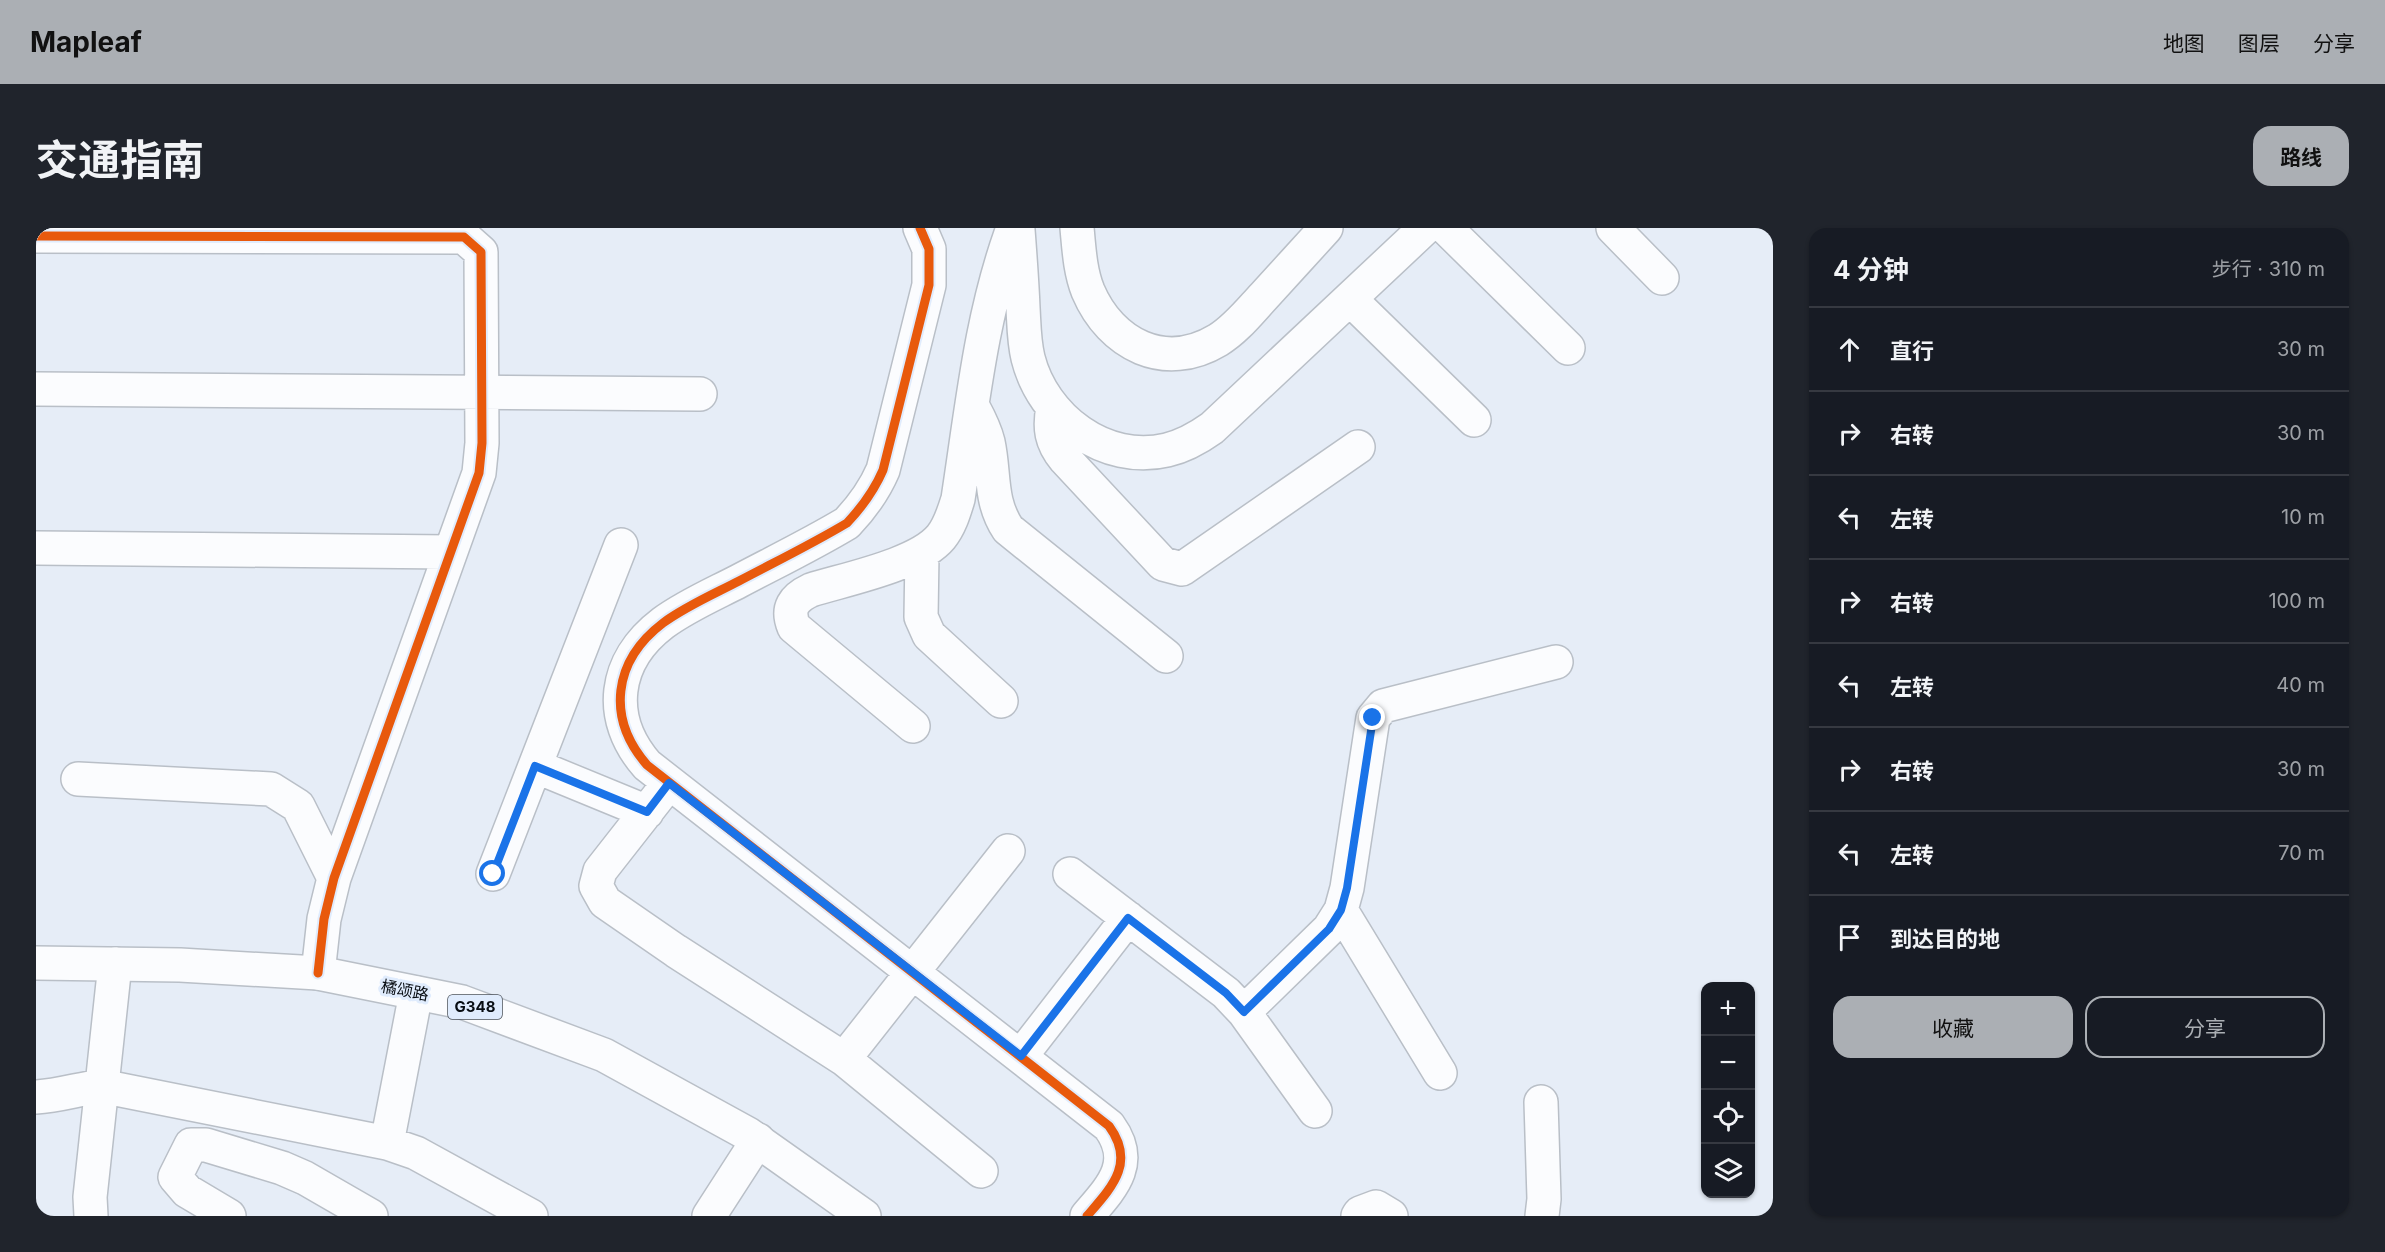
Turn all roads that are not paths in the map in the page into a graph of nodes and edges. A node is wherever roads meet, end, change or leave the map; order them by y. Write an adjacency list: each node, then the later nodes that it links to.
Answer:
1 (920, 228): 31 (main road)
2 (1013, 228): 17 (main road)
3 (1018, 228): 18 (main road)
4 (1077, 228): 5 (main road)
5 (1326, 228)
6 (1425, 228): 12 (main road)
7 (1446, 228): 13 (main road)
8 (1613, 228): 11 (main road)
9 (327, 232): 10 (main road); 15 (main road)
10 (36, 236)
11 (1662, 278)
12 (1350, 299): 18 (main road); 19 (main road)
13 (1568, 348)
14 (36, 389): 15 (main road)
15 (482, 393): 16 (main road); 23 (main road)
16 (700, 394)
17 (972, 406): 24 (main road); 25 (main road)
18 (1053, 406): 20 (main road)
19 (1474, 420)
20 (1358, 447)
21 (621, 545): 29 (main road)
22 (36, 548): 23 (main road)
23 (450, 552): 36 (main road)
24 (922, 554): 27 (main road); 28 (main road)
25 (1166, 656)
26 (1556, 662): 37 (main road)
27 (1001, 700)
28 (913, 726)
29 (535, 766): 32 (main road); 34 (main road)
30 (78, 779): 36 (main road)
31 (669, 783): 32 (main road); 41 (main road)
32 (647, 812): 46 (main road)
33 (1008, 851): 41 (main road)
34 (493, 874)
35 (1070, 874): 38 (main road)
36 (334, 878): 42 (main road)
37 (1341, 910): 44 (main road); 47 (main road)
38 (1128, 918): 44 (main road); 45 (main road)
39 (36, 963): 40 (main road, 橘颂路 / G348)
40 (115, 964): 42 (main road, 橘颂路 / G348); 48 (main road)
41 (913, 972): 45 (main road); 46 (main road)
42 (318, 973): 43 (main road, 橘颂路 / G348)
43 (416, 993): 52 (main road, 橘颂路 / G348); 53 (main road)
44 (1244, 1012): 51 (main road)
45 (1021, 1056): 61 (main road)
46 (844, 1059): 54 (main road)
47 (1440, 1073)
48 (101, 1086): 49 (main road); 53 (main road); 55 (main road)
49 (36, 1097)
50 (1541, 1102): 64 (main road)
51 (1315, 1111)
52 (758, 1140): 59 (main road); 60 (main road, 橘颂路 / G348)
53 (387, 1143): 58 (main road)
54 (981, 1171)
55 (91, 1216)
56 (229, 1216): 57 (main road)
57 (371, 1216)
58 (531, 1216)
59 (709, 1216)
60 (864, 1216)
61 (1087, 1216)
62 (1358, 1216): 63 (main road)
63 (1391, 1216)
64 (1542, 1216)

